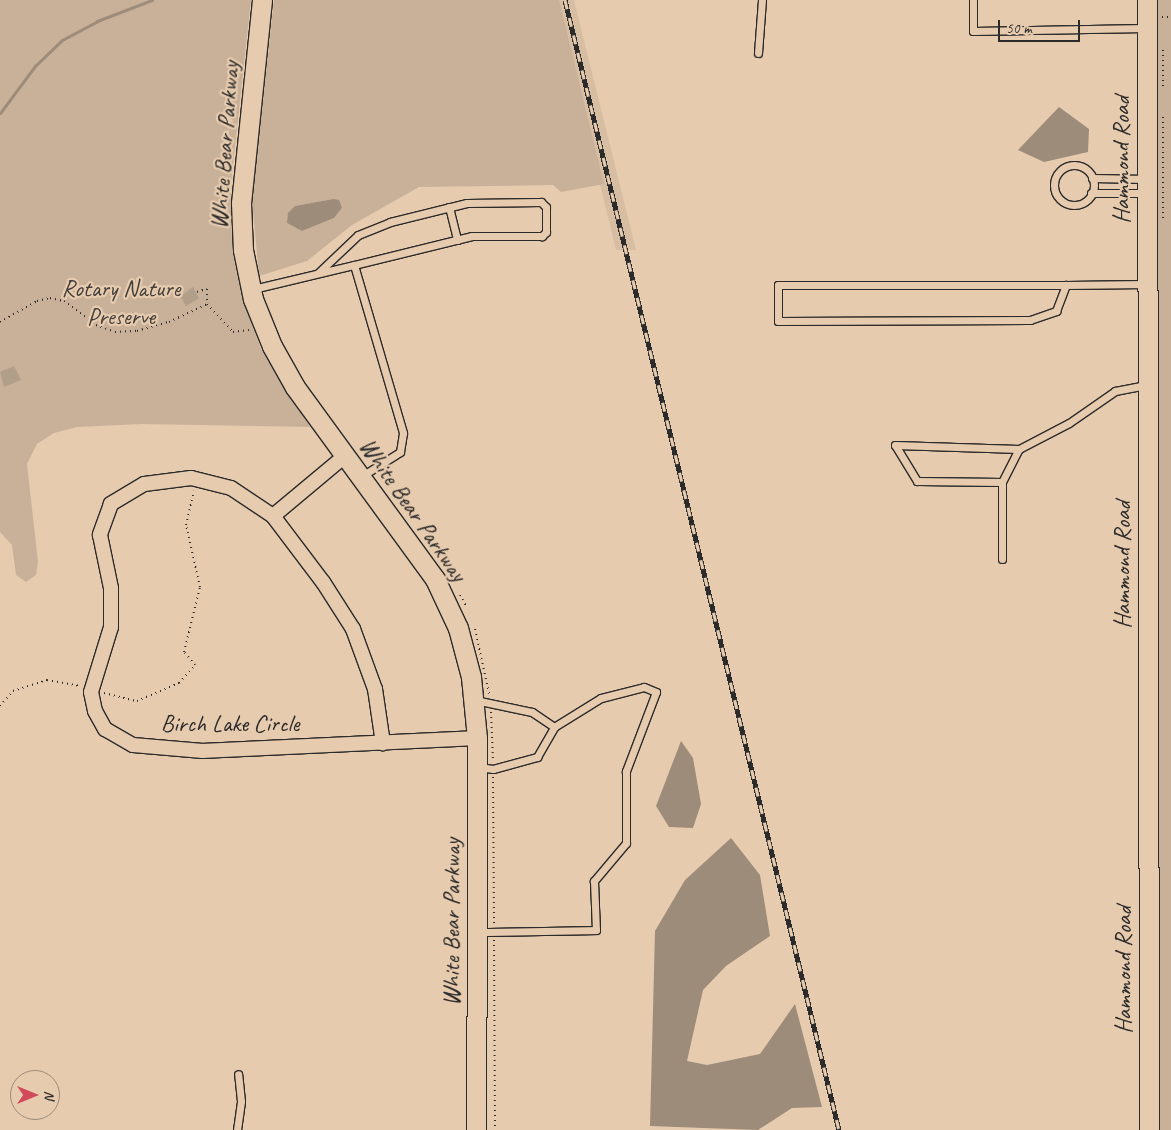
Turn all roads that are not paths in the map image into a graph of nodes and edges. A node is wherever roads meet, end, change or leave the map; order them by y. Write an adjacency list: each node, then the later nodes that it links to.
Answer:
1 (262, 0): 16 (street, White Bear Parkway)
2 (762, 0): 6 (lane)
3 (973, 0): 5 (lane)
4 (1147, 0): 5 (street, Hammond Road)
5 (1147, 28): 8 (street, Hammond Road)
6 (758, 53)
7 (1092, 178): 8 (lane); 9 (lane); 9 (lane)
8 (1147, 186): 9 (lane); 14 (street, Hammond Road)
9 (1091, 193)
10 (449, 207): 11 (lane); 11 (lane); 13 (lane)
11 (457, 240): 12 (lane)
12 (354, 264): 13 (lane); 20 (lane)
13 (318, 273): 16 (lane)
14 (1147, 284): 15 (lane); 17 (street, Hammond Road)
15 (1066, 285): 15 (lane)
16 (251, 290): 19 (street, White Bear Parkway)
17 (1147, 385): 18 (lane); 33 (street, Hammond Road)
18 (1018, 449): 21 (lane); 21 (lane)
19 (346, 455): 20 (street, White Bear Parkway); 22 (street)
20 (361, 477): 24 (street, White Bear Parkway)
21 (1002, 482): 23 (lane)
22 (273, 516): 27 (street, Birch Lake Circle); 27 (street, Birch Lake Circle)
23 (1002, 559)
24 (483, 701): 25 (lane); 26 (street, White Bear Parkway)
25 (554, 727): 28 (lane); 29 (lane)
26 (477, 738): 27 (street, Birch Lake Circle); 28 (street, White Bear Parkway)
27 (383, 743)
28 (485, 768): 29 (street, White Bear Parkway)
29 (486, 931): 32 (street, White Bear Parkway)
30 (238, 1074): 31 (lane)
31 (237, 1130)
32 (476, 1130)
33 (1149, 1130)

